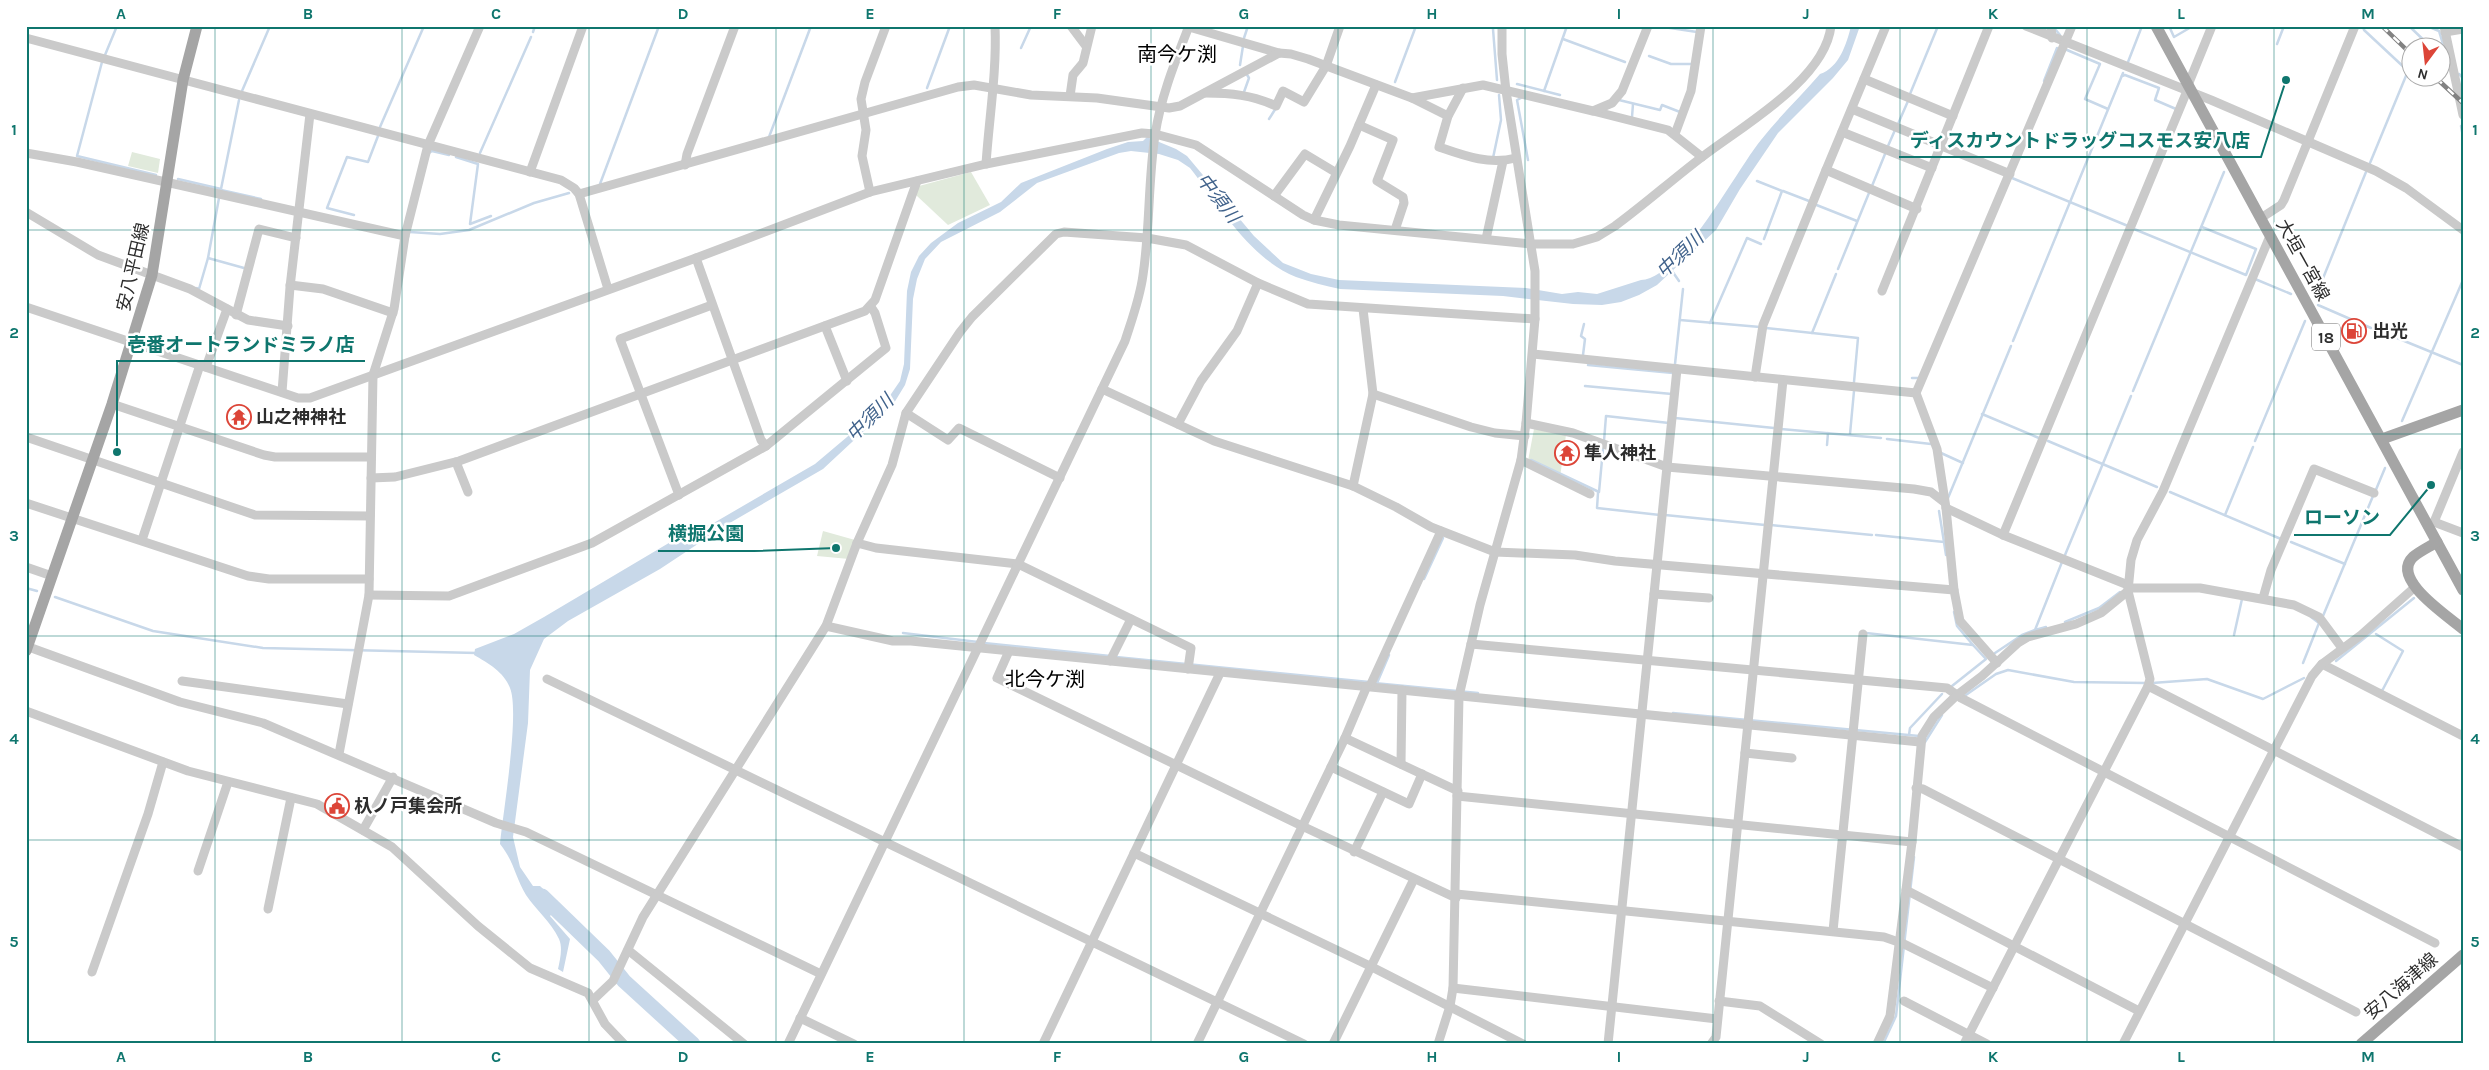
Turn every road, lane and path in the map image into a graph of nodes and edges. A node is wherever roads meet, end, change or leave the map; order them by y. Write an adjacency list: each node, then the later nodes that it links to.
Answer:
1 (197, 26): 32 (main road, 安八平田線)
2 (480, 26): 54 (street)
3 (584, 26): 64 (street)
4 (735, 26): 61 (street)
5 (995, 26): 34 (street)
6 (1071, 26): 28 (street)
7 (1092, 26): 28 (street)
8 (1189, 26): 29 (street); 41 (street)
9 (1340, 26): 30 (street)
10 (1502, 26): 37 (street)
11 (1648, 26): 43 (street)
12 (1701, 26): 51 (street)
13 (1830, 26): 57 (street)
14 (1886, 26): 31 (street)
15 (1990, 26): 48 (street)
16 (2026, 26): 26 (street)
17 (2051, 26): 26 (street)
18 (2072, 26): 27 (street)
19 (2156, 26): 36 (main road, 大垣一宮線 / 18)
20 (2212, 26): 36 (street)
21 (2355, 26): 53 (street)
22 (885, 27): 45 (street)
23 (2444, 29): 24 (street); 46 (street)
24 (2463, 29)
25 (26, 38): 32 (street)
26 (2052, 38): 27 (street)
27 (2065, 43): 36 (street); 66 (street)
28 (1086, 46): 39 (street)
29 (1279, 53): 30 (street); 38 (street)
30 (1326, 66): 33 (street); 38 (street)
31 (1864, 79): 42 (street); 48 (street)
32 (183, 80): 44 (street); 68 (main road, 安八平田線)
33 (1376, 85): 40 (street); 49 (street)
34 (991, 88): 39 (street); 45 (street); 60 (street)
35 (1463, 88): 37 (street); 40 (street); 47 (street)
36 (2189, 90): 53 (street); 75 (main road, 大垣一宮線 / 18); 147 (street)
37 (1506, 91): 43 (street); 58 (street)
38 (1204, 93): 41 (street)
39 (1070, 96): 41 (street)
40 (1412, 98): 47 (street)
41 (1160, 106): 52 (street)
42 (1852, 109): 50 (street); 55 (street)
43 (1593, 111): 51 (street)
44 (310, 114): 54 (street); 74 (street)
45 (865, 114): 61 (street); 69 (street)
46 (2463, 114)
47 (1448, 116): 59 (street)
48 (1954, 116): 55 (street)
49 (1359, 125): 65 (street); 77 (street)
50 (1842, 132): 62 (street); 63 (street)
51 (1675, 134): 57 (street)
52 (1155, 136): 60 (street); 71 (street); 82 (street)
53 (2309, 142): 75 (street); 78 (street)
54 (428, 145): 64 (street); 79 (street)
55 (1941, 146): 62 (street); 66 (street)
56 (26, 153): 68 (street)
57 (1702, 157): 84 (street)
58 (1516, 158): 59 (street); 84 (street)
59 (1503, 161): 83 (street)
60 (986, 164): 67 (street)
61 (685, 166): 70 (street)
62 (1932, 168): 72 (street)
63 (1826, 170): 72 (street); 107 (street)
64 (530, 172): 70 (street)
65 (1335, 172): 71 (street); 76 (street)
66 (2010, 174): 113 (street)
67 (917, 181): 69 (street); 93 (street)
68 (168, 182): 74 (street); 86 (main road, 安八平田線)
69 (870, 192): 85 (street)
70 (579, 194): 89 (street)
71 (1274, 196): 76 (street)
72 (1917, 209): 90 (street)
73 (26, 212): 86 (street)
74 (300, 212): 79 (street); 81 (street)
75 (2261, 218): 80 (main road, 大垣一宮線 / 18)
76 (1314, 220): 77 (street)
77 (1395, 230): 83 (street)
78 (2463, 230)
79 (406, 236): 96 (street)
80 (2270, 236): 123 (main road, 大垣一宮線 / 18); 158 (street)
81 (296, 238): 88 (street); 97 (street)
82 (1147, 238): 87 (street); 110 (street); 117 (street)
83 (1486, 238): 84 (street)
84 (1532, 244): 98 (street)
85 (696, 258): 89 (street); 91 (street)
86 (152, 275): 94 (street); 101 (main road, 安八平田線)
87 (1258, 283): 95 (street); 119 (street)
88 (290, 285): 96 (street); 99 (street)
89 (608, 289): 106 (street)
90 (1882, 290)
91 (712, 305): 103 (street); 112 (street)
92 (26, 307): 101 (street)
93 (871, 307): 100 (street); 109 (street)
94 (227, 309): 97 (street); 104 (street)
95 (1363, 309): 98 (street); 114 (street)
96 (393, 313): 106 (street)
97 (236, 315): 99 (street)
98 (1535, 319): 102 (street)
99 (288, 326): 111 (street)
100 (825, 326): 103 (street); 109 (street)
101 (133, 342): 104 (street); 115 (main road, 安八平田線)
102 (1532, 354): 105 (street); 118 (street)
103 (733, 359): 112 (street); 124 (street)
104 (203, 366): 111 (street); 120 (street)
105 (1677, 369): 107 (street); 130 (street)
106 (373, 375): 111 (street); 126 (street)
107 (1755, 377): 108 (street)
108 (1783, 380): 113 (street); 131 (street)
109 (847, 381): 124 (street)
110 (1102, 389): 119 (street); 133 (street)
111 (282, 392)
112 (641, 393): 129 (street); 139 (street)
113 (1916, 393): 141 (street)
114 (1373, 394): 121 (street); 135 (street)
115 (112, 404): 120 (street); 127 (main road, 安八平田線)
116 (2463, 410): 123 (main road)
117 (906, 412): 133 (street); 150 (street)
118 (1526, 423): 121 (street); 130 (street)
119 (1178, 424): 135 (street)
120 (180, 426): 126 (street); 134 (street)
121 (1525, 436): 128 (street)
122 (26, 438): 127 (street)
123 (2382, 439): 144 (main road, 大垣一宮線 / 18)
124 (766, 446): 139 (street)
125 (2463, 452): 144 (street)
126 (371, 457): 132 (street)
127 (94, 460): 134 (street); 143 (main road, 安八平田線)
128 (1521, 460): 138 (street); 151 (street)
129 (456, 462): 132 (street); 136 (street)
130 (1667, 467): 131 (street); 153 (street)
131 (1772, 475): 141 (street); 155 (street)
132 (371, 478): 142 (street)
133 (1060, 478): 152 (street)
134 (160, 482): 142 (street); 148 (street)
135 (1353, 486): 145 (street)
136 (468, 492)
137 (2374, 493): 165 (street)
138 (1590, 494)
139 (679, 495): 163 (street)
140 (26, 502): 143 (street)
141 (1945, 505): 147 (street); 160 (street)
142 (370, 516): 157 (street)
143 (73, 518): 148 (street); 156 (main road, 安八平田線)
144 (2431, 525): 146 (street); 149 (main road, 大垣一宮線 / 18)
145 (1441, 531): 151 (street); 185 (street)
146 (2463, 533)
147 (2003, 535): 158 (street)
148 (142, 540): 157 (street)
149 (2437, 542): 159 (main road); 161 (main road, 大垣一宮線 / 18)
150 (857, 543): 152 (street); 167 (street)
151 (1495, 552): 153 (street); 170 (street)
152 (1018, 564): 166 (street); 172 (street)
153 (1658, 564): 155 (street); 162 (street)
154 (26, 567): 156 (street)
155 (1763, 572): 160 (street); 180 (street)
156 (52, 576): 171 (main road, 安八平田線)
157 (369, 579): 163 (street)
158 (2128, 588): 165 (street); 177 (street); 186 (street)
159 (2415, 588): 168 (main road); 173 (street)
160 (1954, 590): 177 (street)
161 (2463, 590)
162 (1654, 594): 164 (street); 176 (street)
163 (369, 595): 190 (street)
164 (1709, 598)
165 (2263, 598): 173 (street)
166 (1131, 619): 175 (street); 179 (street)
167 (826, 626): 172 (street); 206 (street)
168 (2463, 629)
169 (1863, 634): 183 (street)
170 (1471, 644): 176 (street); 189 (street)
171 (27, 648): 200 (street)
172 (978, 648): 174 (street); 221 (street)
173 (2342, 648): 178 (street)
174 (1009, 651): 175 (street); 204 (street)
175 (1110, 661): 179 (street)
176 (1647, 661): 180 (street); 192 (street)
177 (1997, 663): 188 (street)
178 (2322, 664): 195 (street); 198 (street)
179 (1188, 669): 181 (street)
180 (1753, 671): 183 (street); 193 (street)
181 (1220, 673): 185 (street); 204 (street)
182 (547, 679): 206 (street)
183 (1858, 681): 188 (street); 194 (street)
184 (182, 682): 190 (street)
185 (1368, 686): 187 (street); 196 (street)
186 (2148, 686): 198 (street); 207 (street)
187 (1402, 690): 189 (street); 203 (street)
188 (1957, 695): 197 (street); 207 (street)
189 (1459, 696): 192 (street); 213 (street)
190 (348, 704): 200 (street)
191 (26, 711): 202 (street)
192 (1642, 711): 193 (street); 215 (street)
193 (1748, 722): 194 (street); 199 (street)
194 (1854, 736): 197 (street); 219 (street)
195 (2463, 736)
196 (1345, 738): 203 (street); 205 (street)
197 (1920, 742): 211 (street)
198 (2274, 750): 220 (street); 223 (street)
199 (1745, 753): 201 (street); 216 (street)
200 (339, 754): 209 (street)
201 (1792, 758)
202 (163, 762): 210 (street); 245 (street)
203 (1401, 764): 208 (street)
204 (1177, 765): 217 (street); 225 (street)
205 (1331, 767): 212 (street); 217 (street)
206 (736, 770): 221 (street); 230 (street)
207 (2104, 772): 220 (street); 226 (street)
208 (1422, 774): 212 (street); 213 (street)
209 (393, 777): 218 (street); 230 (street)
210 (228, 782): 214 (street); 227 (street)
211 (1916, 788): 222 (street); 226 (street)
212 (1383, 792): 224 (street)
213 (1458, 794): 215 (street); 231 (street)
214 (291, 798): 218 (street); 232 (street)
215 (1632, 814): 216 (street); 233 (street)
216 (1737, 825): 219 (street); 235 (street)
217 (1302, 826): 224 (street); 234 (street)
218 (364, 830): 249 (street)
219 (1843, 836): 222 (street); 237 (street)
220 (2229, 837): 236 (street); 240 (street)
221 (885, 842): 238 (street); 246 (street)
222 (1912, 842): 229 (street)
223 (2463, 847)
224 (1354, 852): 228 (street)
225 (1134, 854): 234 (street); 238 (street)
226 (2059, 860): 236 (street); 241 (street)
227 (198, 871)
228 (1414, 879): 231 (street); 244 (street)
229 (1906, 890): 239 (street); 241 (street)
230 (656, 895): 242 (street); 246 (street)
231 (1456, 896): 233 (street); 247 (street)
232 (268, 909)
233 (1622, 910): 235 (street); 254 (street)
234 (1259, 913): 244 (street); 252 (street)
235 (1728, 920): 237 (street); 250 (street)
236 (2184, 924): 255 (street); 256 (street)
237 (1833, 931): 239 (street)
238 (1091, 941): 252 (street); 265 (street)
239 (1900, 942): 248 (street); 273 (street)
240 (2435, 943)
241 (2016, 946): 248 (street); 255 (street)
242 (628, 950): 249 (street); 262 (street)
243 (2463, 955): 277 (main road, 安八海津線)
244 (1370, 966): 253 (street); 268 (street)
245 (92, 972)
246 (821, 974): 257 (street)
247 (1453, 988): 253 (street); 254 (street)
248 (1993, 988): 259 (street)
249 (593, 1000): 261 (street)
250 (1719, 1001): 258 (street); 272 (street)
251 (1904, 1001): 259 (street)
252 (1217, 1002): 266 (street); 267 (street)
253 (1450, 1006): 269 (street); 270 (street)
254 (1613, 1006): 258 (street); 271 (street)
255 (2139, 1011): 276 (street)
256 (2356, 1012)
257 (800, 1018): 263 (street); 264 (street)
258 (1717, 1019): 260 (street)
259 (1969, 1034): 274 (street); 275 (street)
260 (1712, 1043)
261 (624, 1044)
262 (744, 1044)
263 (788, 1044)
264 (854, 1044)
265 (1043, 1044)
266 (1196, 1044)
267 (1304, 1044)
268 (1333, 1044)
269 (1438, 1044)
270 (1523, 1044)
271 (1608, 1044)
272 (1821, 1044)
273 (1877, 1044)
274 (1964, 1044)
275 (1988, 1044)
276 (2122, 1044)
277 (2361, 1044)

